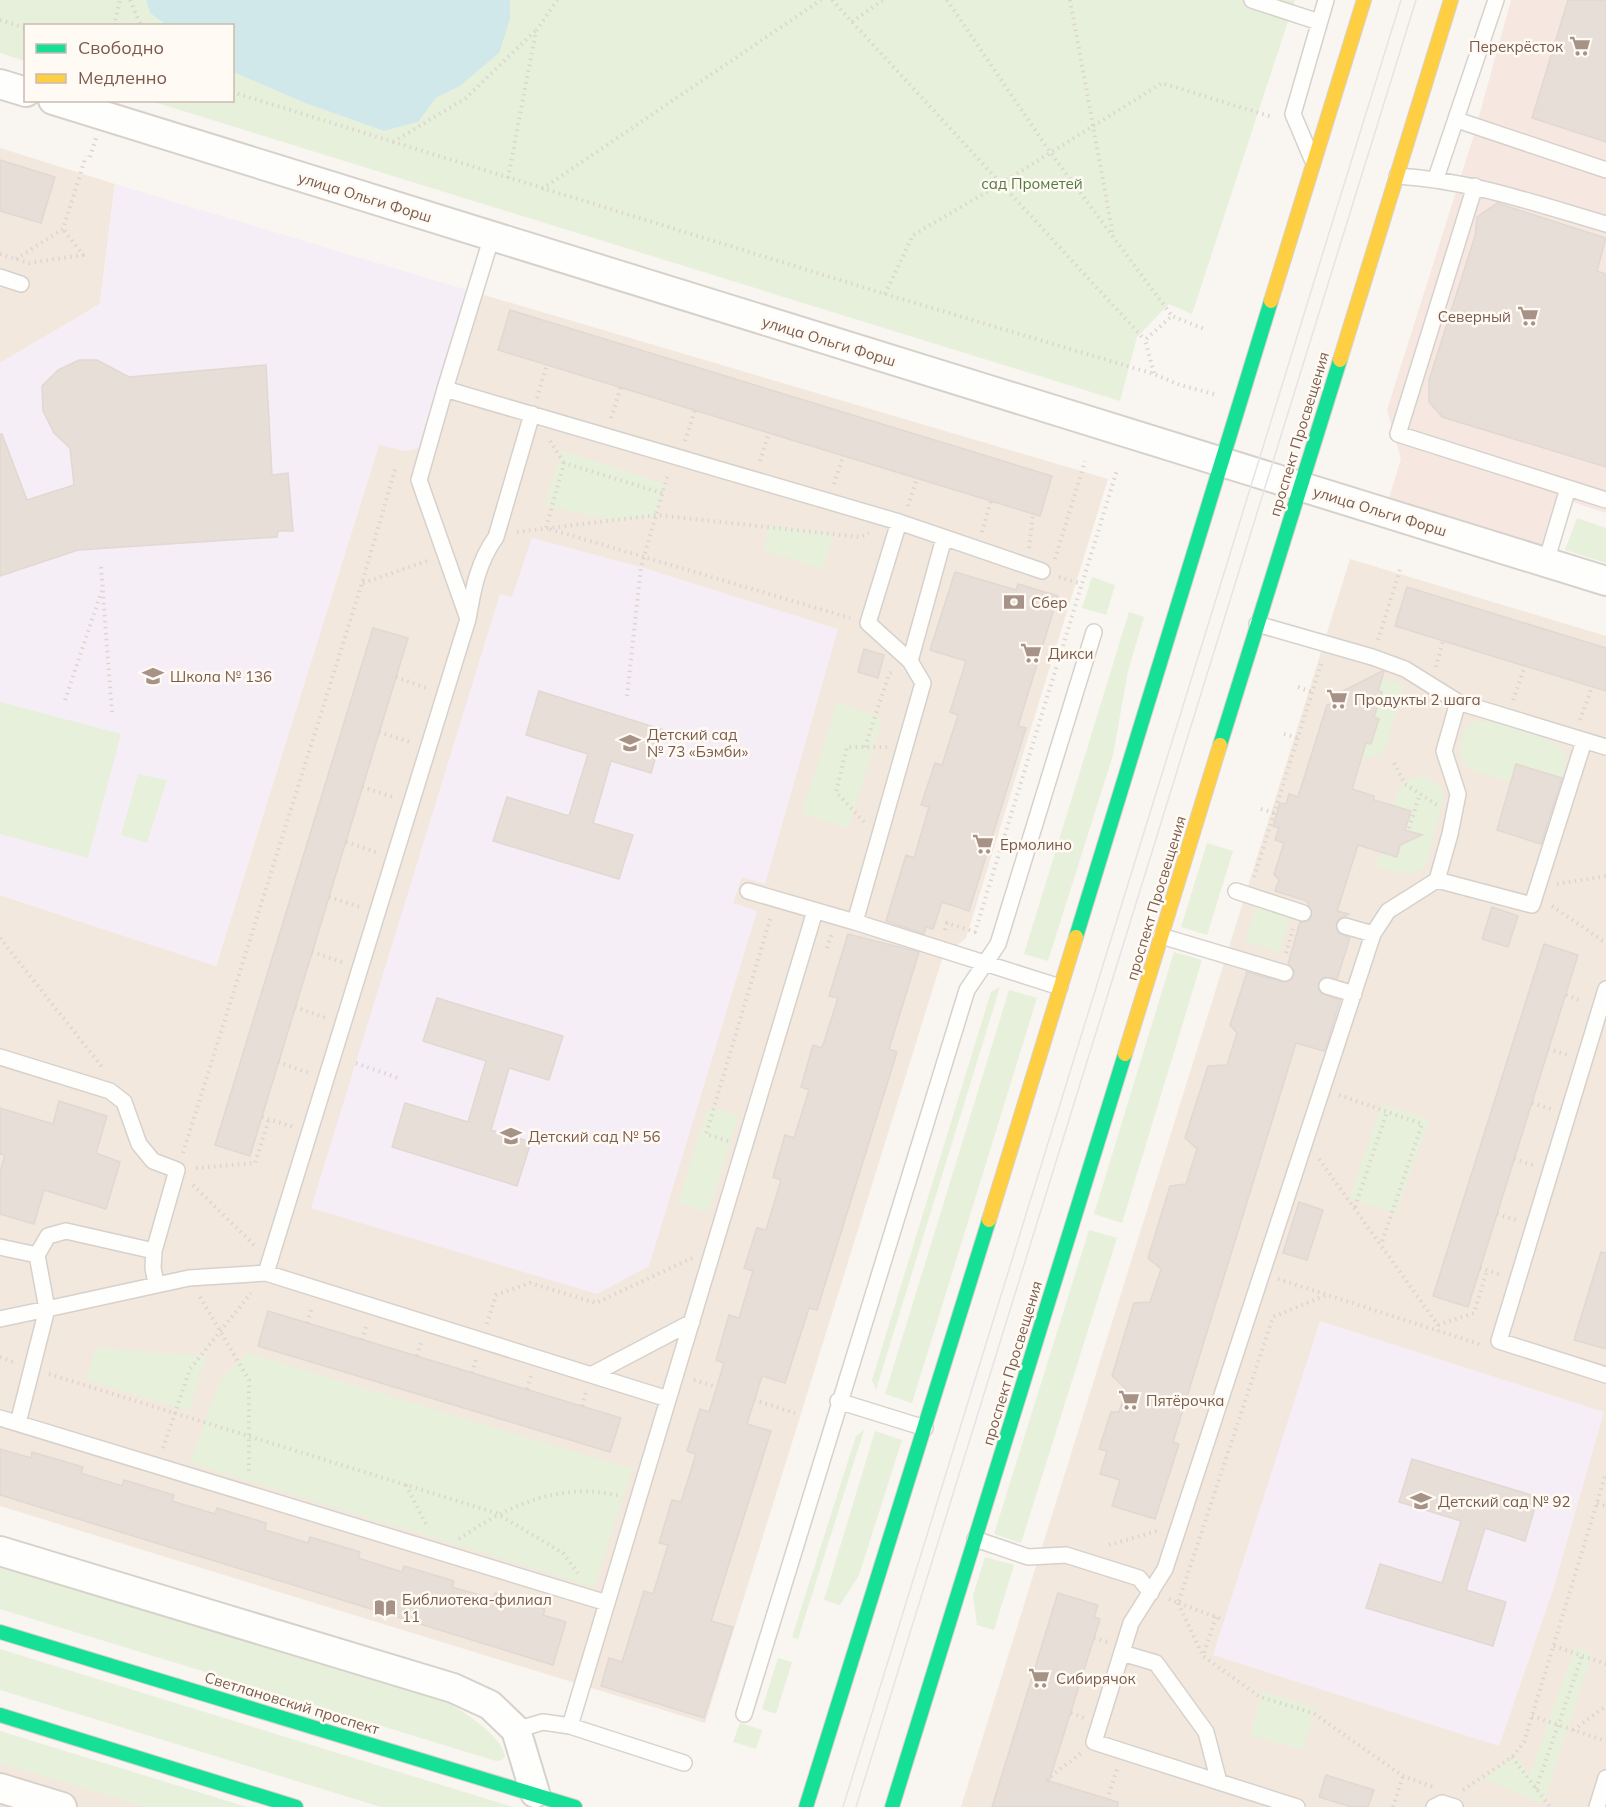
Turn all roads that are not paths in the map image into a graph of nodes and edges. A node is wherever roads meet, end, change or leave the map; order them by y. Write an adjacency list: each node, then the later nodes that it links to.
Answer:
1 (1252, 0): 6 (lane)
2 (1326, 0): 6 (lane)
3 (1364, 0): 11 (main road)
4 (1451, 0): 13 (main road, проспект Просвещения)
5 (1496, 0): 10 (lane)
6 (1319, 22): 11 (lane)
7 (0, 84): 8 (street)
8 (24, 91)
9 (59, 102): 17 (street, улица Ольги Форш)
10 (1457, 120): 12 (lane); 14 (lane)
11 (1313, 164): 22 (main road)
12 (1606, 170)
13 (1397, 176): 14 (lane); 23 (main road, проспект Просвещения)
14 (1436, 178): 15 (lane)
15 (1474, 186): 16 (lane); 24 (lane)
16 (1606, 224)
17 (492, 236): 20 (lane); 22 (street, улица Ольги Форш)
18 (0, 277): 19 (lane)
19 (21, 284)
20 (445, 389): 21 (lane); 31 (lane)
21 (532, 414): 26 (lane); 31 (lane)
22 (1222, 462): 23 (street, улица Ольги Форш); 50 (main road)
23 (1300, 486): 28 (street, улица Ольги Форш); 32 (main road, проспект Просвещения)
24 (1568, 488): 25 (lane); 28 (lane)
25 (1606, 500)
26 (901, 523): 27 (lane); 34 (lane)
27 (944, 538): 29 (lane); 34 (lane)
28 (1546, 562): 30 (street, улица Ольги Форш)
29 (1041, 566)
30 (1606, 581)
31 (468, 619): 57 (lane)
32 (1257, 624): 35 (lane); 46 (main road, проспект Просвещения)
33 (1094, 632): 47 (lane)
34 (910, 661): 43 (lane)
35 (1458, 702): 36 (lane); 38 (lane)
36 (1579, 739): 37 (lane); 38 (lane)
37 (1606, 747)
38 (1437, 880): 45 (lane)
39 (1243, 889): 42 (lane)
40 (748, 891): 41 (lane)
41 (815, 911): 43 (lane); 61 (lane)
42 (1301, 912)
43 (855, 922): 47 (lane)
44 (1346, 926): 45 (lane)
45 (1373, 934): 52 (lane)
46 (1161, 936): 48 (lane); 69 (main road, проспект Просвещения)
47 (985, 963): 50 (lane); 65 (lane)
48 (1282, 972)
49 (1327, 986): 52 (lane)
50 (1060, 987): 68 (main road)
51 (1606, 989): 62 (lane)
52 (1354, 994): 71 (lane)
53 (0, 1057): 55 (lane)
54 (0, 1247): 56 (lane)
55 (154, 1251): 56 (lane); 58 (lane)
56 (37, 1255): 59 (lane)
57 (268, 1267): 58 (lane); 63 (lane)
58 (156, 1283): 59 (lane)
59 (47, 1309): 60 (lane); 67 (lane)
60 (0, 1319)
61 (692, 1322): 63 (lane); 64 (lane)
62 (1606, 1374)
63 (591, 1375): 64 (lane)
64 (668, 1399): 72 (lane)
65 (838, 1401): 68 (lane); 75 (lane)
66 (0, 1418): 67 (lane)
67 (18, 1423): 72 (lane)
68 (926, 1428): 87 (main road)
69 (975, 1539): 71 (lane); 88 (main road, проспект Просвещения)
70 (0, 1551): 78 (street)
71 (1151, 1593): 74 (lane)
72 (607, 1603): 77 (lane)
73 (0, 1632): 83 (main road, Светлановский проспект)
74 (1122, 1653): 81 (lane); 81 (lane)
75 (744, 1714)
76 (0, 1715): 85 (main road)
77 (570, 1726): 78 (lane); 79 (lane)
78 (516, 1730): 83 (street)
79 (684, 1763)
80 (1606, 1778): 90 (lane)
81 (1219, 1782): 89 (lane)
82 (0, 1788): 84 (street)
83 (535, 1793): 86 (main road, Светлановский проспект)
84 (62, 1807)
85 (296, 1807)
86 (574, 1807)
87 (806, 1807)
88 (892, 1807)
89 (1297, 1807)
90 (1597, 1807)

